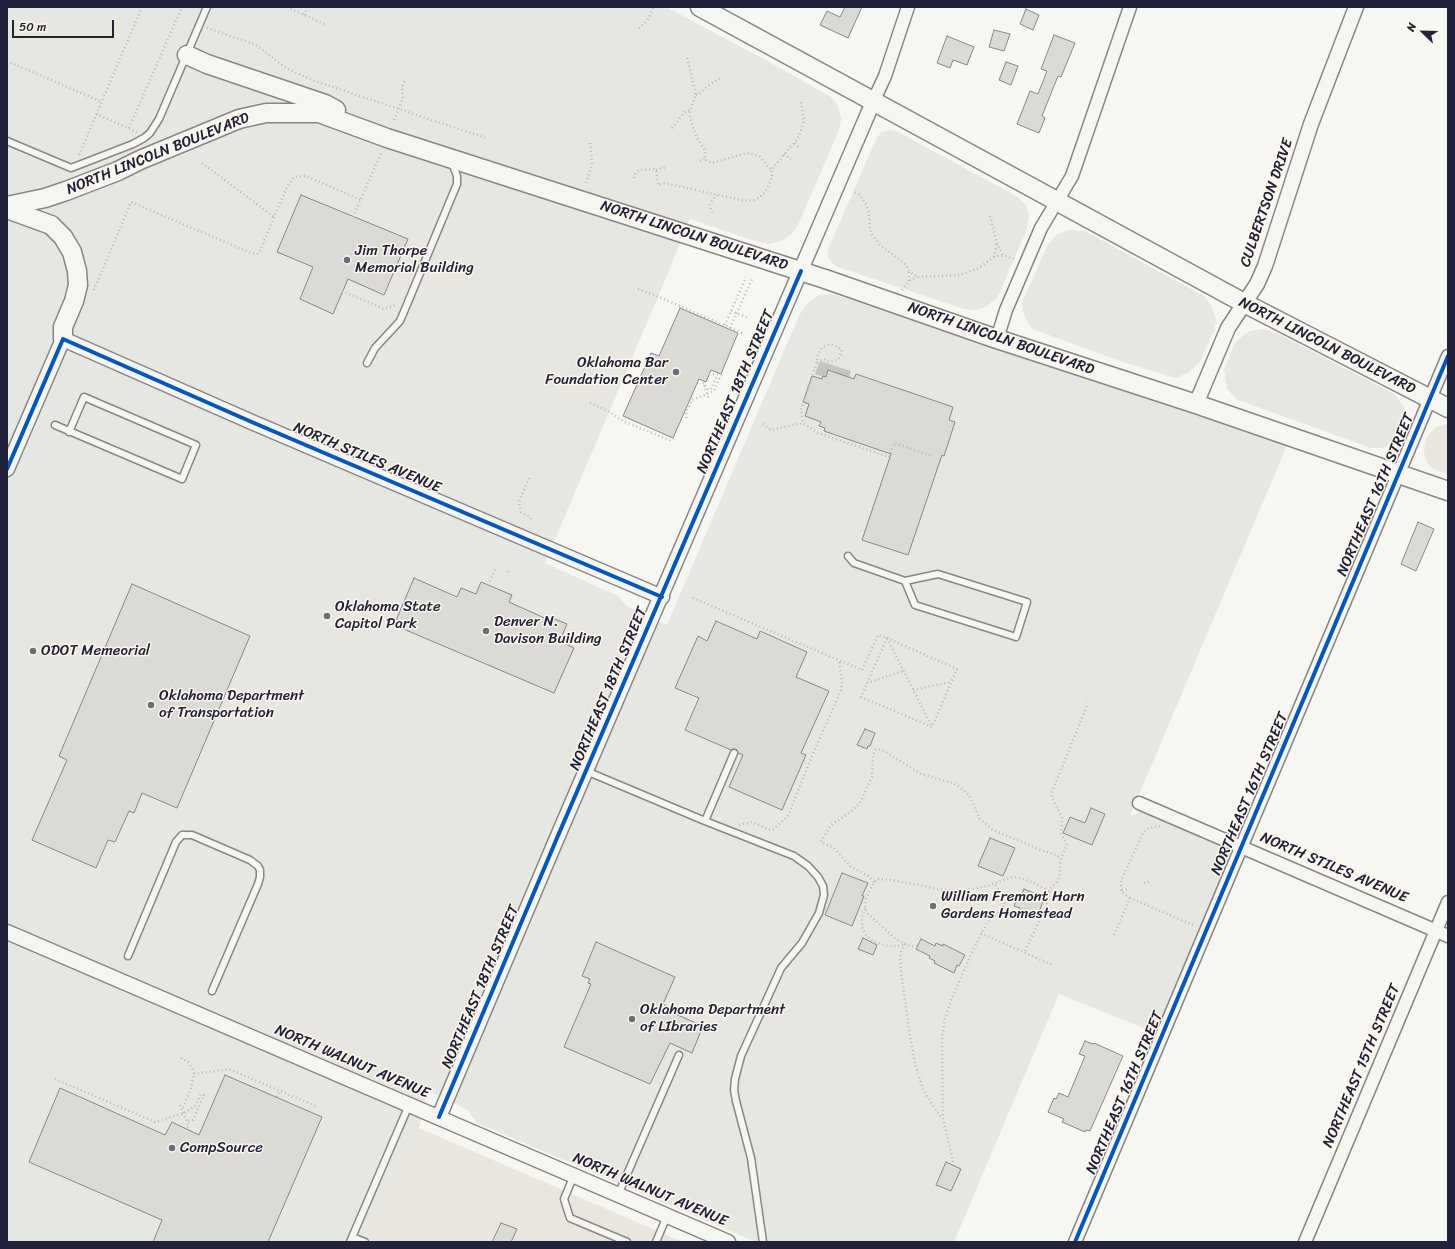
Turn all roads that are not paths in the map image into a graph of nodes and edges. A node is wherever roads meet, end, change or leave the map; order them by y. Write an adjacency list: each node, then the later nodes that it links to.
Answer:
1 (207, 7): 6 (lane)
2 (700, 7): 7 (main road, NORTH LINCOLN BOULEVARD)
3 (908, 7): 7 (street, NORTHEAST 18TH STREET)
4 (1130, 7): 11 (street)
5 (1356, 7): 15 (street, CULBERTSON DRIVE)
6 (186, 55): 8 (lane); 9 (main road)
7 (873, 102): 11 (main road, NORTH LINCOLN BOULEVARD); 14 (street, NORTHEAST 18TH STREET)
8 (7, 141)
9 (385, 144): 10 (main road, NORTH LINCOLN BOULEVARD); 12 (main road, NORTH LINCOLN BOULEVARD)
10 (450, 157): 14 (main road, NORTH LINCOLN BOULEVARD); 19 (lane)
11 (1056, 202): 15 (main road, NORTH LINCOLN BOULEVARD); 17 (street)
12 (7, 206)
13 (7, 209): 16 (main road)
14 (801, 271): 17 (main road, NORTH LINCOLN BOULEVARD); 30 (street, NORTHEAST 18TH STREET)
15 (1244, 303): 20 (main road, NORTH LINCOLN BOULEVARD); 21 (street, CULBERTSON DRIVE)
16 (63, 338): 25 (street); 30 (street, NORTH STILES AVENUE)
17 (997, 339): 21 (main road, NORTH LINCOLN BOULEVARD)
18 (1448, 356): 20 (street, NORTHEAST 16TH STREET)
19 (367, 363)
20 (1430, 399): 22 (main road, NORTH LINCOLN BOULEVARD); 26 (street, NORTHEAST 16TH STREET)
21 (1196, 404): 26 (main road, NORTH LINCOLN BOULEVARD)
22 (1448, 408)
23 (54, 425): 24 (lane)
24 (69, 432): 24 (lane)
25 (7, 469)
26 (1398, 474): 27 (main road, NORTH LINCOLN BOULEVARD); 35 (street, NORTHEAST 16TH STREET)
27 (1448, 491)
28 (848, 556): 29 (lane)
29 (905, 581): 29 (lane)
30 (662, 597): 32 (street, NORTHEAST 18TH STREET)
31 (734, 753): 34 (lane)
32 (586, 771): 34 (lane); 44 (street, NORTHEAST 18TH STREET)
33 (1139, 803): 35 (street, NORTH STILES AVENUE)
34 (705, 821): 53 (lane)
35 (1241, 846): 37 (street, NORTH STILES AVENUE); 54 (street, NORTHEAST 16TH STREET)
36 (1448, 902): 37 (street, NORTHEAST 15TH STREET)
37 (1436, 930): 39 (street, NORTH STILES AVENUE); 55 (street, NORTHEAST 15TH STREET)
38 (7, 932): 43 (street, NORTH WALNUT AVENUE)
39 (1448, 936)
40 (128, 956): 41 (lane)
41 (212, 991)
42 (679, 1055): 46 (lane)
43 (409, 1105): 44 (street, NORTH WALNUT AVENUE); 48 (lane)
44 (439, 1117): 45 (street, NORTH WALNUT AVENUE)
45 (574, 1175): 46 (street, NORTH WALNUT AVENUE); 50 (lane)
46 (618, 1194): 47 (street, NORTH WALNUT AVENUE)
47 (667, 1216): 51 (lane); 52 (street, NORTH WALNUT AVENUE)
48 (351, 1240): 49 (lane)
49 (365, 1242)
50 (627, 1242)
51 (656, 1242)
52 (728, 1242)
53 (763, 1242)
54 (1075, 1242)
55 (1305, 1242)

